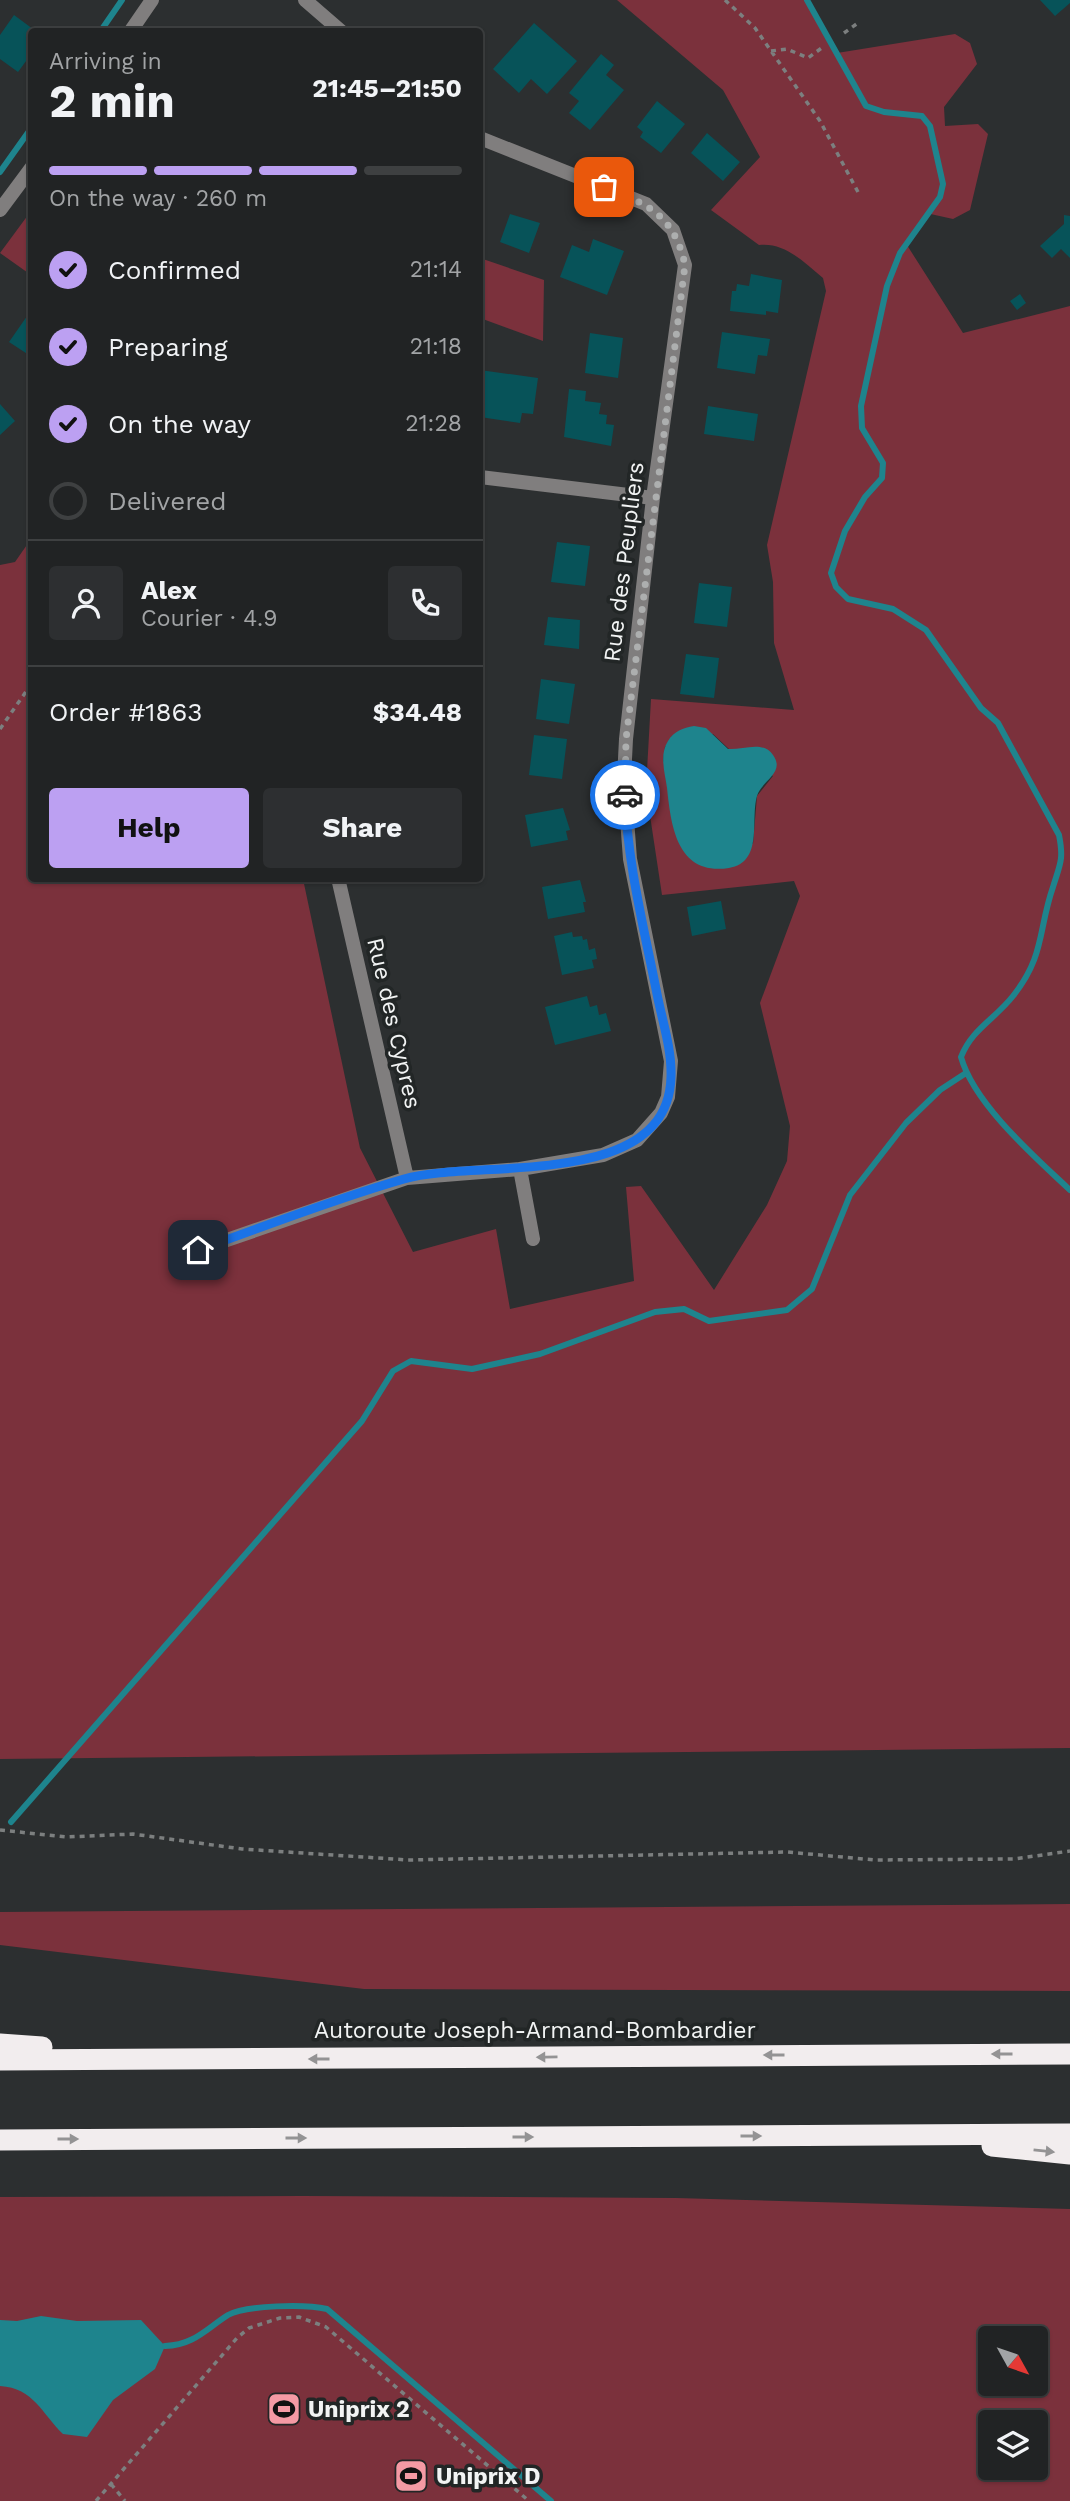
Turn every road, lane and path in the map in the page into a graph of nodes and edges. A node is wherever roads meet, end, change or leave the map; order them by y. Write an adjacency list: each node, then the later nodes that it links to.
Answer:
1 (152, 0): 5 (street)
2 (305, 0): 6 (street)
3 (724, 0): 9 (path)
4 (858, 23): 7 (path)
5 (133, 28)
6 (337, 28)
7 (844, 33)
8 (823, 47): 9 (path)
9 (771, 51): 12 (path)
10 (483, 139): 15 (street, Rue des Peupliers)
11 (28, 172): 13 (street)
12 (858, 192)
13 (0, 210)
14 (483, 477): 15 (street)
15 (653, 498): 19 (street, Rue des Peupliers)
16 (28, 689): 17 (path)
17 (0, 729)
18 (339, 882): 20 (street, Rue des Cypres)
19 (520, 1169): 20 (street); 21 (street)
20 (407, 1178): 22 (street)
21 (533, 1239)
22 (198, 1250)
23 (0, 1830): 24 (path)
24 (1070, 1851)
25 (0, 2044): 27 (highway)
26 (1070, 2054): 27 (highway, Autoroute Joseph-Armand-Bombardier, one-way to 27)
27 (208, 2059): 28 (highway, Autoroute Joseph-Armand-Bombardier)
28 (0, 2060)
29 (1070, 2134): 30 (highway)
30 (878, 2135): 31 (highway, one-way to 30); 32 (highway, one-way to 32)
31 (0, 2140)
32 (1070, 2154)
33 (111, 2484): 34 (path); 35 (path); 36 (path)
34 (96, 2501)
35 (125, 2501)
36 (529, 2501)

